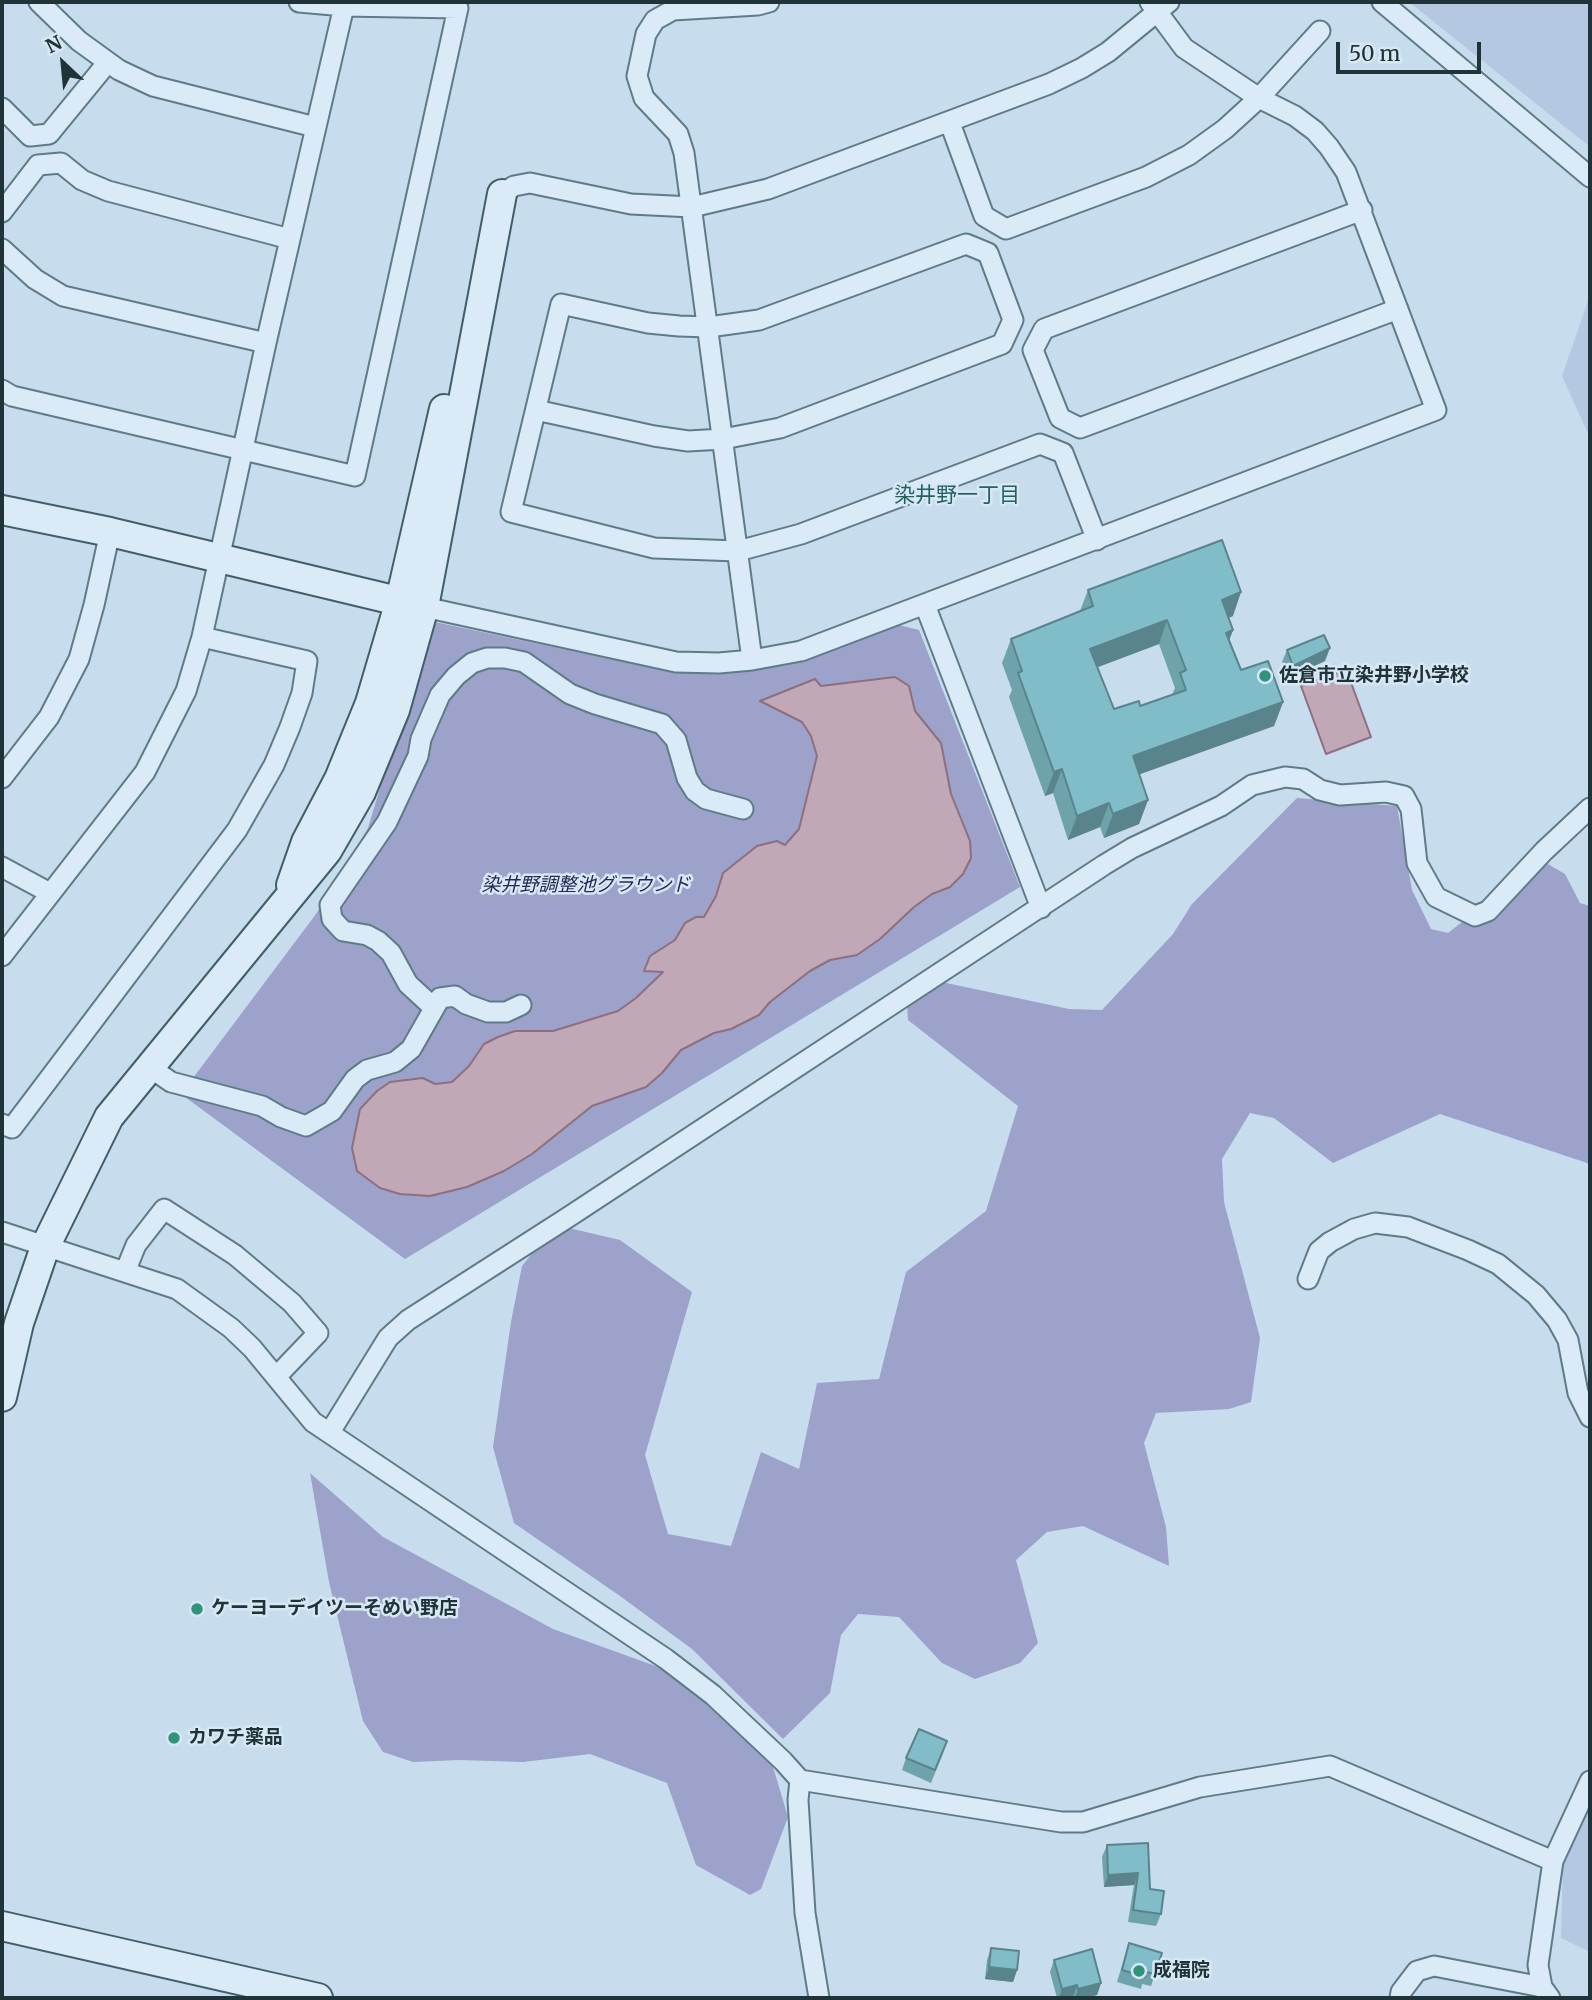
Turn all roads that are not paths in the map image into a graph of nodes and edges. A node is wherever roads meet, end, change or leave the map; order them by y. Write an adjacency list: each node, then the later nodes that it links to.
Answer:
1 (39, 2): 8 (street)
2 (299, 2): 5 (street)
3 (769, 2): 15 (street)
4 (1381, 2): 13 (street)
5 (344, 6): 12 (street); 26 (street)
6 (1159, 6): 9 (street); 11 (street)
7 (1320, 31): 9 (street)
8 (108, 62): 10 (street); 12 (street)
9 (1259, 98): 11 (street); 16 (street)
10 (2, 108)
11 (950, 123): 15 (street)
12 (315, 127): 18 (street)
13 (1590, 177)
14 (502, 194): 15 (street); 32 (street)
15 (692, 207): 21 (street)
16 (1362, 210): 20 (street); 20 (street)
17 (2, 212): 18 (street)
18 (290, 239): 22 (street)
19 (2, 250): 22 (street)
20 (1398, 309): 29 (street)
21 (709, 327): 24 (street); 25 (street); 25 (street)
22 (266, 342): 26 (street)
23 (2, 390): 26 (street)
24 (536, 411): 25 (street); 30 (street)
25 (723, 439): 30 (street)
26 (243, 451): 31 (street)
27 (3, 514): 28 (street)
28 (110, 532): 31 (street); 36 (street)
29 (1097, 540): 30 (street); 33 (street)
30 (738, 551): 35 (street)
31 (219, 558): 32 (street); 34 (street)
32 (412, 604): 35 (street); 45 (street)
33 (925, 605): 35 (street); 41 (street)
34 (202, 637): 40 (street); 46 (street)
35 (752, 660)
36 (2, 778)
37 (1590, 808): 41 (street)
38 (743, 809): 44 (street)
39 (2, 867): 40 (street)
40 (50, 893): 42 (street)
41 (1041, 908): 54 (street)
42 (2, 956)
43 (521, 1005): 44 (street)
44 (433, 1007): 45 (street)
45 (148, 1066): 48 (street)
46 (2, 1124)
47 (2, 1232): 48 (street)
48 (46, 1247): 49 (street); 52 (street)
49 (125, 1272): 51 (street); 51 (street)
50 (1308, 1279): 53 (street)
51 (276, 1377): 54 (street)
52 (2, 1397)
53 (1590, 1417)
54 (330, 1432): 55 (street)
55 (800, 1780): 57 (street); 61 (street)
56 (1590, 1782): 57 (street)
57 (1553, 1861): 59 (street)
58 (2, 1926): 60 (street)
59 (1546, 1993): 62 (street)
60 (318, 1998)
61 (819, 1998)
62 (1400, 1998)

